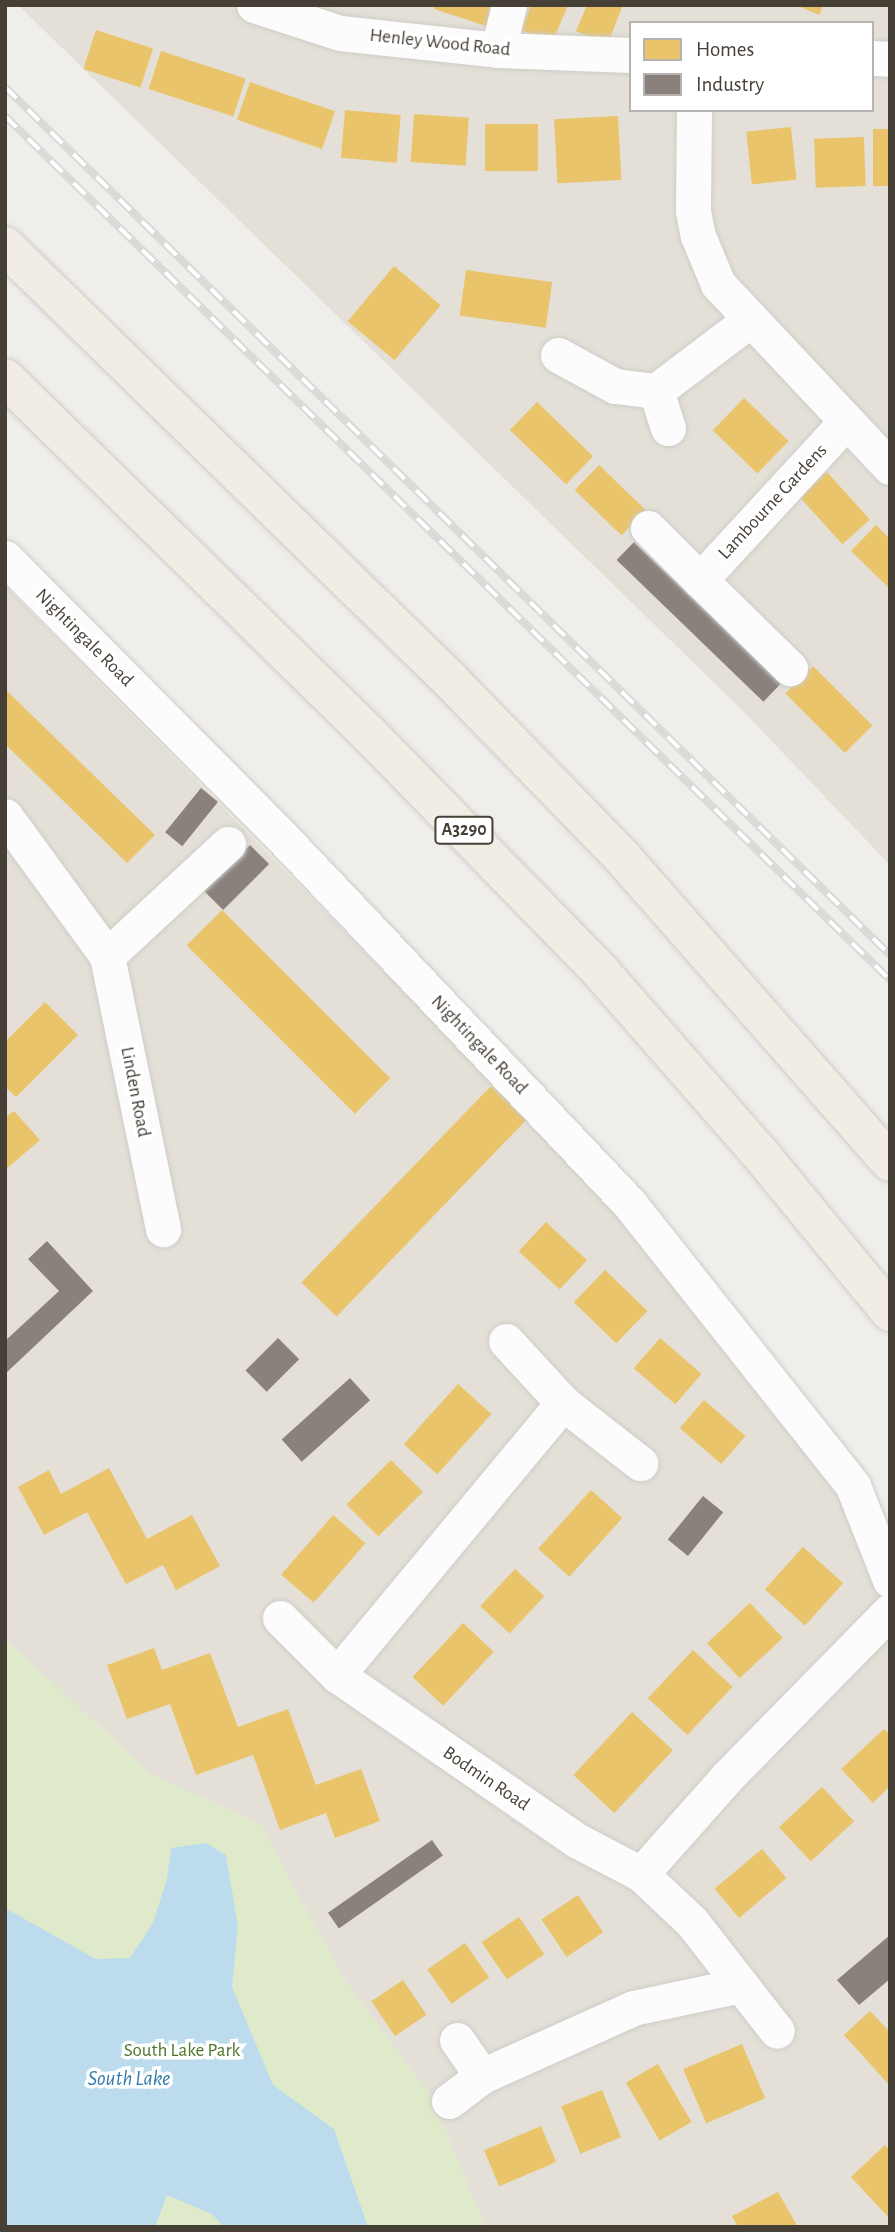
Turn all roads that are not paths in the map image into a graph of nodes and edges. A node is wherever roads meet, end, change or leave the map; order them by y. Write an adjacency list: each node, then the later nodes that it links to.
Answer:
1 (254, 5): 3 (street, Henley Wood Road)
2 (509, 5): 3 (street)
3 (498, 50): 4 (street, Henley Wood Road)
4 (629, 55)
5 (694, 112): 7 (street)
6 (5, 246): 21 (main road)
7 (750, 320): 10 (street); 11 (street)
8 (558, 355): 10 (street)
9 (5, 378): 23 (main road, A3290)
10 (656, 391): 12 (street)
11 (845, 423): 13 (street); 16 (street, Lambourne Gardens)
12 (668, 428)
13 (890, 467)
14 (648, 528): 16 (street)
15 (5, 558): 27 (street, Nightingale Road)
16 (700, 580): 17 (street)
17 (790, 668)
18 (6, 818): 20 (street, Linden Road)
19 (228, 845): 20 (street)
20 (107, 956): 22 (street, Linden Road)
21 (890, 1163)
22 (163, 1229)
23 (890, 1312)
24 (506, 1341): 25 (street)
25 (563, 1403): 26 (street); 30 (street)
26 (640, 1463)
27 (890, 1580)
28 (890, 1611): 31 (street)
29 (280, 1618): 30 (street, Bodmin Road)
30 (337, 1675): 31 (street, Bodmin Road)
31 (641, 1874): 32 (street, Bodmin Road)
32 (741, 1985): 33 (street, Bodmin Road); 35 (street)
33 (777, 2031)
34 (457, 2040): 35 (street)
35 (482, 2076): 36 (street)
36 (449, 2101)

